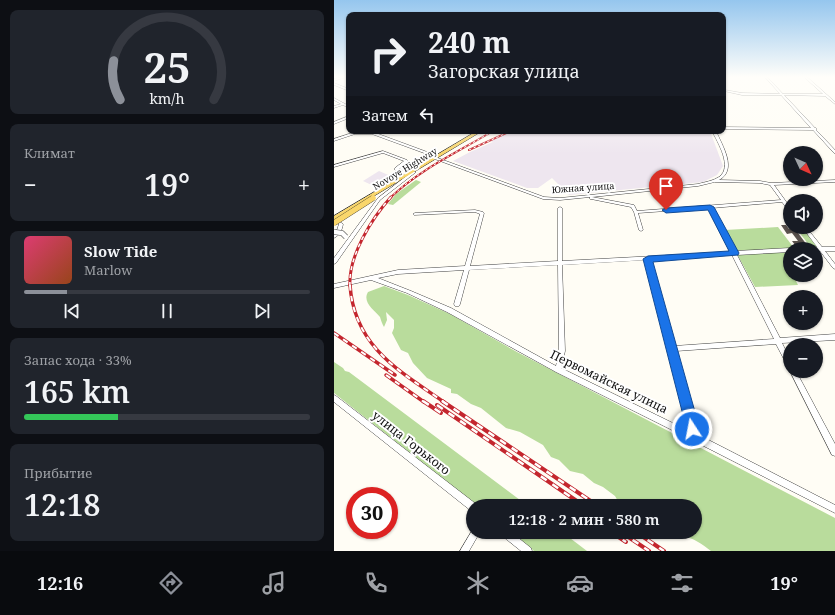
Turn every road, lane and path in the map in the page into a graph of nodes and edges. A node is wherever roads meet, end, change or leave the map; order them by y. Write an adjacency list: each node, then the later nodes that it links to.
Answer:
1 (790, 103): 7 (street)
2 (344, 104): 3 (street)
3 (334, 107)
4 (346, 118): 5 (street)
5 (334, 123)
6 (726, 128): 7 (street)
7 (815, 129): 15 (street)
8 (346, 133): 14 (street)
9 (351, 134): 14 (street, Южная улица)
10 (375, 134): 16 (street, Южная улица)
11 (475, 134): 16 (main road, Novoye Highway)
12 (479, 134): 16 (main road, Novoye Highway)
13 (715, 134): 20 (street)
14 (334, 138)
15 (835, 152)
16 (436, 157): 18 (main road, Novoye Highway); 24 (street, Южная улица)
17 (334, 166): 19 (street)
18 (412, 172): 19 (main road, Novoye Highway); 23 (main road, Novoye Highway); 36 (street)
19 (404, 174): 23 (main road, Novoye Highway)
20 (715, 181): 22 (street, Южная улица); 24 (street, Южная улица)
21 (835, 181): 22 (street, Южная улица)
22 (771, 184): 25 (street)
23 (371, 197): 30 (main road, Novoye Highway, bridge)
24 (586, 197): 28 (street)
25 (783, 201): 26 (street)
26 (710, 207): 28 (street); 41 (street)
27 (560, 208): 44 (street)
28 (636, 212): 31 (street)
29 (415, 214): 46 (street)
30 (335, 220): 34 (street)
31 (641, 230)
32 (334, 232): 36 (street, bridge)
33 (809, 234): 35 (street)
34 (334, 236)
35 (816, 242)
36 (343, 248): 43 (street)
37 (823, 249): 38 (street)
38 (835, 249)
39 (783, 250): 41 (street)
40 (823, 252): 45 (street)
41 (735, 253): 42 (street); 51 (street)
42 (648, 259): 44 (street); 52 (street)
43 (334, 262)
44 (560, 262): 46 (street); 54 (street)
45 (835, 267)
46 (467, 268): 47 (street); 49 (street)
47 (372, 278): 48 (street); 54 (street, Первомайская улица)
48 (334, 286)
49 (457, 304)
50 (835, 337): 51 (street)
51 (778, 341): 52 (street); 53 (street)
52 (672, 349): 57 (street)
53 (783, 351)
54 (558, 370): 57 (street, Первомайская улица)
55 (797, 378): 58 (street)
56 (334, 398): 59 (street, улица Горького)
57 (691, 435): 60 (street, Первомайская улица)
58 (835, 452)
59 (466, 502)
60 (835, 509)
61 (472, 539): 63 (street)
62 (513, 539): 64 (street)
63 (464, 551)
64 (528, 551)

